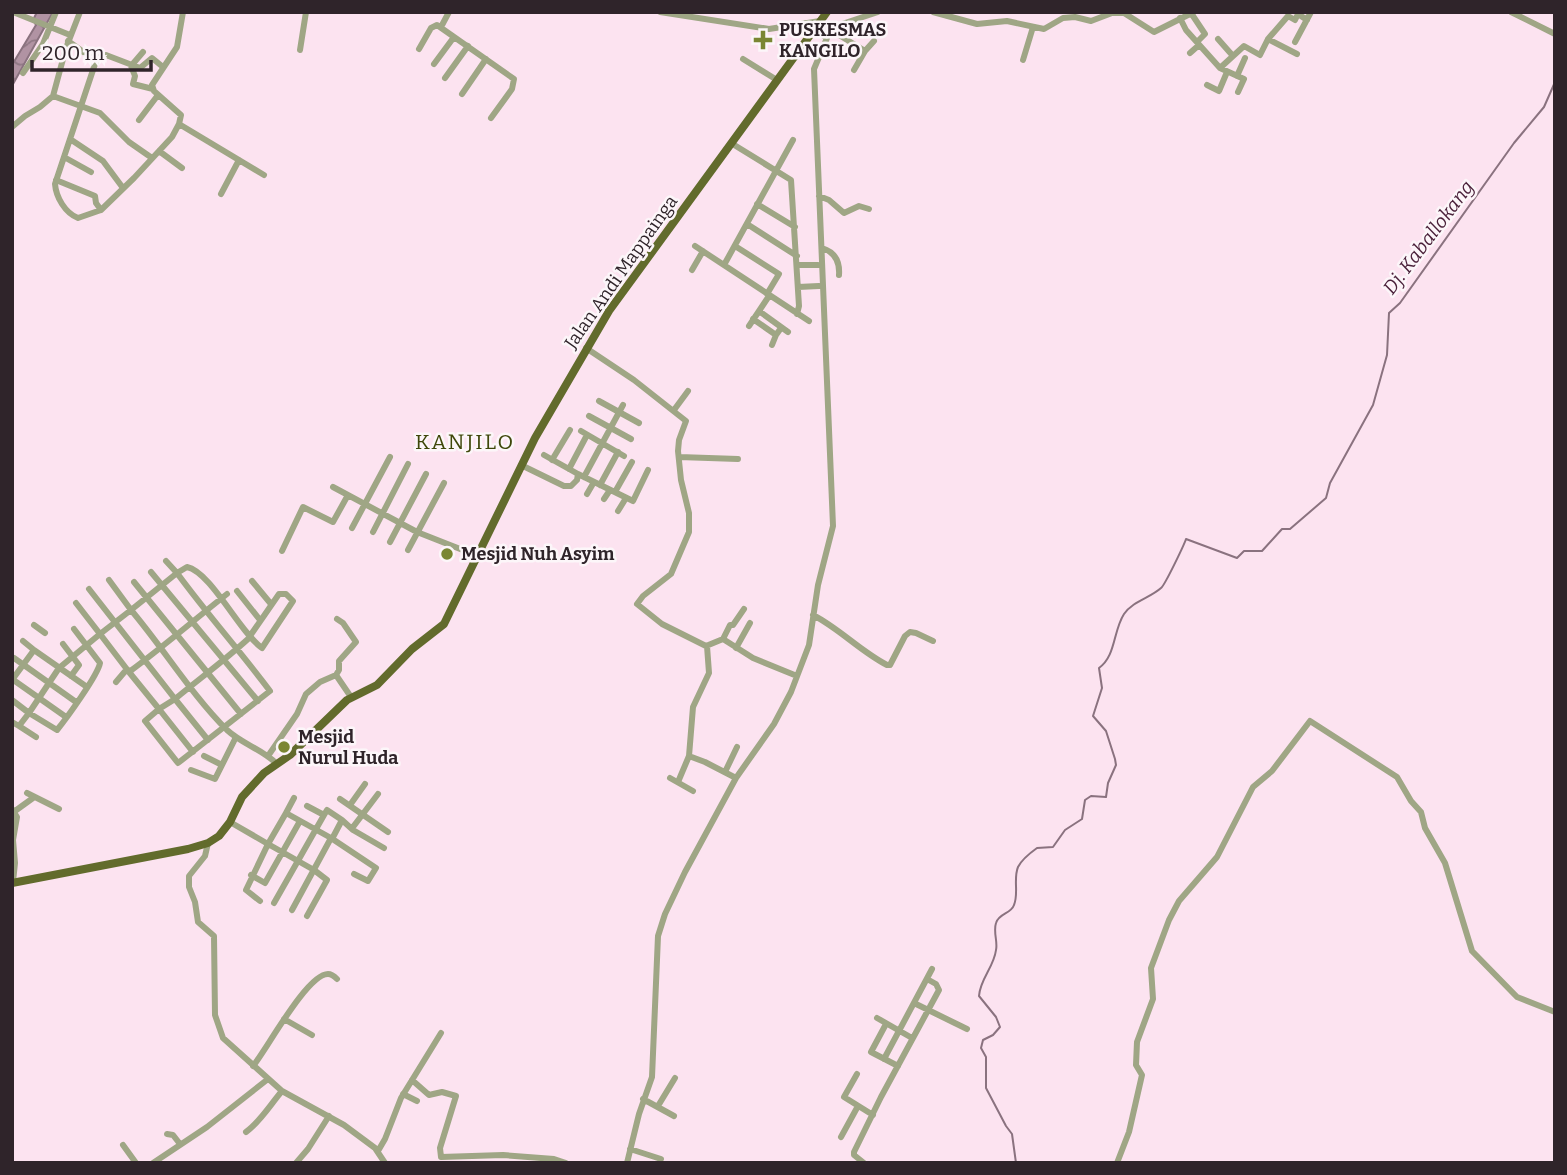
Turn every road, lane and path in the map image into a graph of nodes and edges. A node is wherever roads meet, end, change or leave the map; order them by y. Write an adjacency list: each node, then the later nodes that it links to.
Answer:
1 (13, 12): 16 (street)
2 (57, 12): 16 (street)
3 (80, 12): 23 (street)
4 (183, 12): 47 (street)
5 (306, 12): 33 (street)
6 (449, 12): 17 (street)
7 (660, 12): 15 (street)
8 (827, 12): 15 (main road, Jalan Andi Mappainga)
9 (877, 12): 20 (street)
10 (933, 12): 18 (street)
11 (1311, 12): 14 (street)
12 (1511, 12): 21 (street)
13 (1186, 14): 18 (street); 29 (street); 29 (street)
14 (1307, 20): 26 (street); 28 (street)
15 (820, 21): 19 (main road, Jalan Andi Mappainga)
16 (48, 26): 23 (street); 51 (street)
17 (441, 27): 22 (street); 32 (street)
18 (1033, 27): 44 (street)
19 (814, 30): 24 (street); 54 (main road, Jalan Andi Mappainga)
20 (831, 30): 24 (street); 34 (street)
21 (1555, 34)
22 (454, 37): 30 (street); 45 (street)
23 (69, 38): 41 (street); 60 (street)
24 (827, 38): 31 (street)
25 (1218, 39): 39 (street)
26 (1268, 39): 37 (street); 39 (street)
27 (874, 41): 34 (street)
28 (1295, 42)
29 (1199, 43): 36 (street); 48 (street)
30 (468, 46): 42 (street); 53 (street)
31 (822, 47): 38 (street); 80 (street)
32 (419, 49)
33 (300, 50)
34 (865, 51): 49 (street)
35 (143, 52): 46 (street)
36 (1190, 53)
37 (1297, 54)
38 (837, 55)
39 (1233, 56): 48 (street)
40 (1245, 58): 52 (street)
41 (95, 59): 46 (street); 61 (street)
42 (486, 59): 58 (street); 62 (street)
43 (743, 59): 54 (street)
44 (1023, 60)
45 (434, 64)
46 (131, 66): 47 (street); 56 (street)
47 (163, 67): 56 (street)
48 (1220, 68): 50 (street)
49 (853, 71)
50 (1227, 72): 52 (street); 55 (street)
51 (23, 74)
52 (1237, 76): 57 (street)
53 (444, 78)
54 (776, 80): 68 (main road, Jalan Andi Mappainga)
55 (1207, 85)
56 (153, 89): 59 (street)
57 (1238, 92)
58 (462, 94)
59 (158, 95): 63 (street); 64 (street)
60 (53, 96): 61 (street); 65 (street)
61 (81, 105): 66 (street); 71 (street)
62 (491, 118)
63 (139, 121)
64 (179, 124): 69 (street); 72 (street)
65 (12, 127)
66 (70, 139): 70 (street); 78 (street)
67 (793, 140): 74 (street)
68 (731, 143): 74 (street); 106 (main road, Jalan Andi Mappainga)
69 (159, 151): 71 (street); 73 (street)
70 (64, 157): 75 (street); 77 (street)
71 (152, 158): 78 (street)
72 (239, 160): 76 (street); 79 (street)
73 (182, 168)
74 (776, 171): 81 (street); 85 (street)
75 (91, 172)
76 (264, 175)
77 (56, 180): 83 (street); 83 (street)
78 (123, 188): 83 (street)
79 (221, 194)
80 (819, 196): 82 (street); 88 (street)
81 (757, 204): 84 (street); 85 (street)
82 (869, 209)
83 (101, 210)
84 (747, 224): 87 (street); 90 (street)
85 (795, 227): 90 (street)
86 (695, 246): 89 (street)
87 (735, 246): 91 (street); 98 (street)
88 (822, 248): 95 (street); 165 (street)
89 (703, 251): 91 (street); 94 (street)
90 (797, 256): 92 (street)
91 (724, 265): 98 (street)
92 (797, 265): 93 (street); 97 (street)
93 (818, 265)
94 (692, 270)
95 (839, 275)
96 (819, 286): 97 (street)
97 (798, 287): 100 (street)
98 (768, 295): 99 (street); 100 (street)
99 (759, 311): 102 (street); 104 (street)
100 (797, 314): 101 (street)
101 (809, 321)
102 (781, 328): 103 (street); 104 (street)
103 (788, 332)
104 (776, 335): 105 (street)
105 (772, 345)
106 (586, 348): 110 (street); 125 (main road, Jalan Andi Mappainga)
107 (688, 391): 110 (street)
108 (599, 401): 111 (street)
109 (623, 404): 111 (street)
110 (674, 410): 120 (street)
111 (620, 412): 113 (street); 114 (street)
112 (589, 416): 114 (street)
113 (639, 423)
114 (611, 428): 116 (street); 117 (street)
115 (570, 429): 122 (street)
116 (631, 439)
117 (602, 444): 126 (street); 129 (street); 131 (street)
118 (544, 455): 122 (street)
119 (390, 457): 138 (street)
120 (679, 457): 121 (street); 182 (street)
121 (738, 459)
122 (552, 460): 126 (street)
123 (632, 462): 133 (street)
124 (408, 464): 140 (street)
125 (522, 465): 129 (street); 148 (main road, Jalan Andi Mappainga)
126 (569, 469): 129 (street)
127 (648, 470): 136 (street)
128 (426, 474): 141 (street)
129 (581, 475): 131 (street)
130 (443, 483): 144 (street)
131 (597, 483): 133 (street); 134 (street)
132 (333, 487): 135 (street)
133 (613, 491): 136 (street); 137 (street)
134 (587, 494)
135 (348, 495): 138 (street); 147 (street)
136 (626, 498): 139 (street)
137 (604, 499)
138 (365, 504): 140 (street); 142 (street)
139 (618, 511)
140 (383, 514): 141 (street); 143 (street)
141 (400, 523): 144 (street); 145 (street)
142 (352, 528)
143 (373, 532)
144 (417, 533): 146 (street); 148 (street)
145 (390, 542)
146 (408, 550)
147 (282, 551)
148 (478, 556): 203 (main road, Jalan Andi Mappainga)
149 (166, 561): 151 (street)
150 (151, 572): 155 (street)
151 (177, 573): 155 (street); 159 (street); 164 (street)
152 (108, 580): 163 (street)
153 (252, 580): 161 (street)
154 (135, 582): 158 (street)
155 (161, 585): 158 (street); 169 (street)
156 (89, 589): 168 (street)
157 (237, 592): 167 (street)
158 (147, 597): 163 (street); 175 (street)
159 (224, 597): 164 (street); 176 (street)
160 (76, 603): 174 (street)
161 (271, 604): 167 (street); 176 (street)
162 (744, 608): 177 (street)
163 (131, 610): 168 (street); 183 (street)
164 (206, 611): 169 (street); 185 (street)
165 (813, 615): 179 (street); 196 (street)
166 (337, 619): 195 (street)
167 (260, 620): 176 (street)
168 (116, 623): 174 (street); 189 (street)
169 (192, 623): 175 (street); 190 (street)
170 (750, 624): 184 (street)
171 (34, 625): 173 (street)
172 (74, 629): 181 (street)
173 (45, 633)
174 (100, 634): 181 (street); 193 (street)
175 (178, 635): 183 (street); 194 (street)
176 (250, 636): 185 (street)
177 (723, 639): 182 (street); 184 (street)
178 (23, 641): 186 (street)
179 (933, 642)
180 (63, 644): 187 (street)
181 (87, 645): 187 (street); 202 (street)
182 (707, 646): 223 (street)
183 (162, 647): 189 (street); 201 (street)
184 (736, 648): 196 (street)
185 (236, 649): 190 (street); 207 (street)
186 (34, 650): 191 (street); 192 (street)
187 (73, 657): 192 (street); 197 (street)
188 (14, 658): 191 (street)
189 (145, 660): 193 (street); 205 (street)
190 (222, 661): 194 (street); 207 (street)
191 (23, 664): 198 (street); 200 (street)
192 (59, 668): 197 (street); 200 (street)
193 (128, 671): 199 (street); 209 (street)
194 (208, 673): 201 (street); 211 (street)
195 (336, 675): 203 (street); 222 (street)
196 (797, 676): 229 (street)
197 (71, 677): 202 (street)
198 (12, 679): 204 (street)
199 (117, 682)
200 (50, 684): 204 (street); 208 (street)
201 (191, 686): 205 (street); 215 (street)
202 (87, 687): 208 (street)
203 (351, 697): 224 (main road, Jalan Andi Mappainga)
204 (40, 698): 210 (street); 212 (street)
205 (175, 699): 209 (street); 218 (street)
206 (12, 700): 210 (street)
207 (258, 701): 211 (street)
208 (76, 702): 212 (street)
209 (159, 709): 220 (street); 220 (street)
210 (29, 713): 212 (street); 214 (street)
211 (241, 714): 215 (street)
212 (66, 717)
213 (12, 722): 214 (street)
214 (19, 726): 216 (street)
215 (225, 727): 217 (street); 218 (street)
216 (36, 737)
217 (236, 737): 222 (street); 225 (street)
218 (208, 740): 220 (street)
219 (737, 747): 227 (street)
220 (193, 752)
221 (204, 756): 225 (street)
222 (268, 756): 224 (street)
223 (689, 757): 227 (street); 230 (street)
224 (277, 764): 245 (main road, Jalan Andi Mappainga)
225 (222, 765): 226 (street)
226 (191, 770)
227 (725, 772): 229 (street)
228 (670, 778): 230 (street)
229 (736, 778): 292 (street)
230 (678, 782): 232 (street)
231 (365, 784): 236 (street)
232 (694, 791)
233 (378, 794): 241 (street)
234 (294, 798): 240 (street)
235 (340, 799): 236 (street)
236 (349, 805): 241 (street)
237 (307, 806): 242 (street)
238 (60, 809): 239 (street)
239 (14, 810): 262 (street)
240 (286, 813): 244 (street); 247 (street)
241 (361, 814): 246 (street); 249 (street)
242 (324, 815): 243 (street); 248 (street)
243 (342, 820): 246 (street); 251 (street)
244 (300, 821): 248 (street); 250 (street)
245 (230, 822): 252 (main road, Jalan Andi Mappainga); 253 (street)
246 (353, 827): 254 (street)
247 (277, 828): 250 (street); 253 (street)
248 (315, 830): 251 (street); 257 (street)
249 (388, 832)
250 (291, 837): 255 (street)
251 (332, 839): 259 (street); 260 (street)
252 (208, 843): 262 (main road, Jalan Andi Mappainga); 284 (street)
253 (268, 844): 255 (street); 256 (street)
254 (384, 848)
255 (283, 852): 257 (street); 258 (street)
256 (260, 859): 258 (street); 261 (street)
257 (298, 861): 259 (street); 264 (street)
258 (274, 868): 263 (street)
259 (314, 870): 267 (street); 268 (street)
260 (354, 874)
261 (251, 875): 263 (street); 265 (street)
262 (13, 882)
263 (265, 883): 264 (street)
264 (281, 892): 266 (street)
265 (260, 901)
266 (274, 903)
267 (292, 910)
268 (306, 916)
269 (932, 968): 271 (street)
270 (337, 979): 276 (street)
271 (927, 979): 272 (street); 273 (street)
272 (914, 1003): 273 (street); 279 (street)
273 (928, 1009): 278 (street); 282 (street)
274 (1555, 1012): 314 (street)
275 (877, 1018): 277 (street)
276 (284, 1019): 281 (street); 284 (street)
277 (886, 1024): 279 (street); 283 (street)
278 (967, 1029)
279 (899, 1031): 282 (street); 283 (street)
280 (441, 1033): 289 (street)
281 (312, 1035)
282 (912, 1038): 285 (street)
283 (884, 1059): 285 (street)
284 (253, 1066): 288 (street)
285 (898, 1066): 296 (street)
286 (857, 1074): 295 (street)
287 (675, 1078): 294 (street)
288 (268, 1079): 290 (street); 302 (street)
289 (412, 1080): 291 (street); 311 (street)
290 (282, 1091): 297 (street); 299 (street)
291 (403, 1094): 293 (street); 305 (street)
292 (643, 1099): 294 (street); 304 (street)
293 (417, 1101)
294 (658, 1106): 298 (street)
295 (858, 1106): 296 (street); 301 (street)
296 (873, 1115): 313 (street)
297 (329, 1116): 305 (street); 309 (street)
298 (674, 1116)
299 (246, 1132)
300 (167, 1134): 302 (street)
301 (841, 1137)
302 (180, 1144): 308 (street)
303 (123, 1145): 307 (street)
304 (630, 1149): 306 (street); 312 (street)
305 (378, 1151): 310 (street)
306 (661, 1159)
307 (136, 1163)
308 (153, 1163)
309 (296, 1163)
310 (386, 1163)
311 (566, 1163)
312 (627, 1163)
313 (864, 1163)
314 (1117, 1163)

